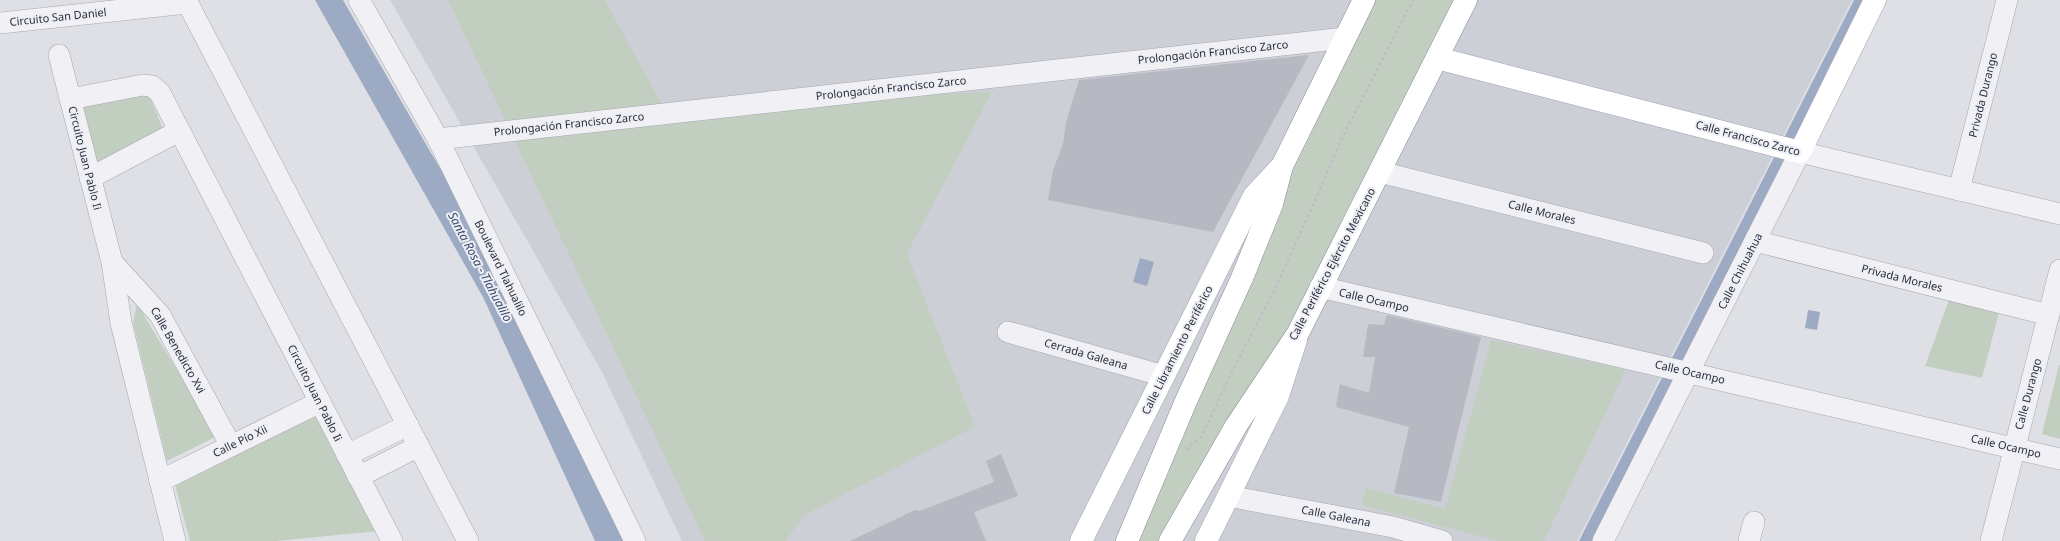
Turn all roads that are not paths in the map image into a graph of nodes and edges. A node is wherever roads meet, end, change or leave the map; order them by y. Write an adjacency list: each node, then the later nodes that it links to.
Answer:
1 (359, 0): 13 (street, Boulevard Tlahualilo)
2 (1364, 0): 8 (main road)
3 (1466, 0): 10 (main road, Calle Periférico Ejército Mexicano)
4 (1875, 0): 14 (main road, Calle Chihuahua)
5 (2007, 0): 18 (street, Privada Durango)
6 (186, 2): 7 (street, Circuito San Daniel); 31 (street)
7 (0, 23)
8 (1345, 38): 13 (street, Prolongación Francisco Zarco); 15 (main road)
9 (59, 55): 11 (street)
10 (1436, 58): 14 (main road, Calle Francisco Zarco); 16 (main road, Calle Periférico Ejército Mexicano)
11 (70, 99): 12 (street, Circuito Juan Pablo Ii); 17 (street, Circuito Juan Pablo Ii)
12 (179, 131): 17 (street); 30 (street, Circuito Juan Pablo Ii)
13 (438, 139): 43 (street, Boulevard Tlahualilo)
14 (1796, 151): 18 (street, Calle Francisco Zarco); 20 (street, Calle Chihuahua)
15 (1282, 166): 29 (main road, Calle Libramiento Periférico); 45 (main road)
16 (1380, 172): 21 (street, Calle Morales); 24 (main road, Calle Periférico Ejército Mexicano)
17 (90, 178): 22 (street, Circuito Juan Pablo Ii)
18 (1959, 190): 19 (street, Calle Francisco Zarco)
19 (2060, 214)
20 (1754, 241): 25 (street, Privada Morales); 28 (street, Calle Chihuahua)
21 (1703, 253)
22 (112, 262): 32 (street, Calle Benedicto Xvi); 38 (street, Circuito Juan Pablo Ii)
23 (2060, 270): 25 (street, Calle Durango)
24 (1320, 287): 27 (main road, Calle Periférico Ejército Mexicano); 28 (street, Calle Ocampo)
25 (2049, 315): 34 (street, Calle Durango)
26 (1008, 332): 29 (street, Cerrada Galeana)
27 (1298, 333): 39 (main road); 46 (main road, Calle Periférico Ejército Mexicano)
28 (1684, 370): 34 (street, Calle Ocampo); 49 (street, Calle Chihuahua)
29 (1164, 376): 44 (main road, Calle Libramiento Periférico)
30 (320, 402): 32 (street, Calle Pío Xii); 35 (street, Circuito Juan Pablo Ii)
31 (408, 425): 33 (street); 35 (street, Circuito Juan Pablo Ii)
32 (231, 446): 38 (street, Calle Pío Xii)
33 (419, 446): 37 (street); 42 (street)
34 (2014, 448): 36 (street, Calle Ocampo); 50 (street, Calle Durango)
35 (347, 455): 37 (street, Circuito Juan Pablo Ii)
36 (2060, 459)
37 (358, 477): 41 (street, Circuito Juan Pablo Ii)
38 (160, 481): 40 (street, Circuito Juan Pablo Ii)
39 (1228, 496): 47 (main road); 48 (street, Calle Galeana)
40 (175, 541)
41 (392, 541)
42 (468, 541)
43 (635, 541)
44 (1081, 541)
45 (1127, 541)
46 (1170, 541)
47 (1206, 541)
48 (1442, 541)
49 (1603, 541)
50 (1991, 541)

